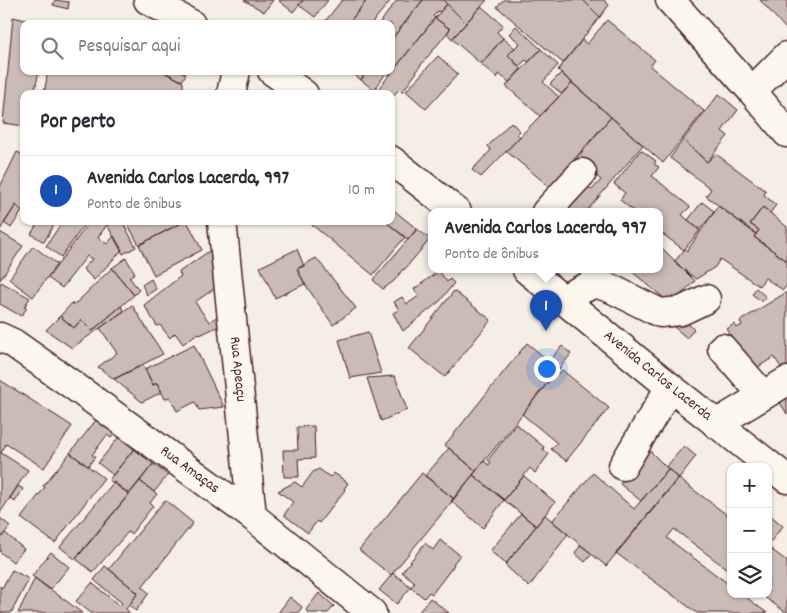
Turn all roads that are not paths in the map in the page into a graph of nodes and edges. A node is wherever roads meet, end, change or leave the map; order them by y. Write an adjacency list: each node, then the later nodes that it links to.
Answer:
1 (148, 0): 3 (street)
2 (670, 0): 9 (street)
3 (184, 20)
4 (787, 56): 9 (street)
5 (235, 75): 7 (street)
6 (278, 75): 8 (street)
7 (231, 90)
8 (298, 90)
9 (752, 91): 10 (street)
10 (787, 132)
11 (395, 163): 13 (street)
12 (582, 173): 14 (street)
13 (452, 208)
14 (550, 208)
15 (222, 225): 27 (street, Rua Apeaçu)
16 (531, 273): 17 (street, Avenida Carlos Lacerda)
17 (562, 299): 18 (street); 22 (street, Avenida Carlos Lacerda)
18 (706, 299)
19 (0, 337): 27 (street, Rua Amaças)
20 (722, 348): 23 (street)
21 (787, 381): 23 (street)
22 (670, 387): 24 (street, Avenida Carlos Lacerda); 25 (street)
23 (763, 395): 24 (street)
24 (716, 424): 26 (street, Avenida Carlos Lacerda)
25 (623, 466)
26 (787, 479)
27 (252, 516): 28 (street, Rua Amaças)
28 (372, 613)

